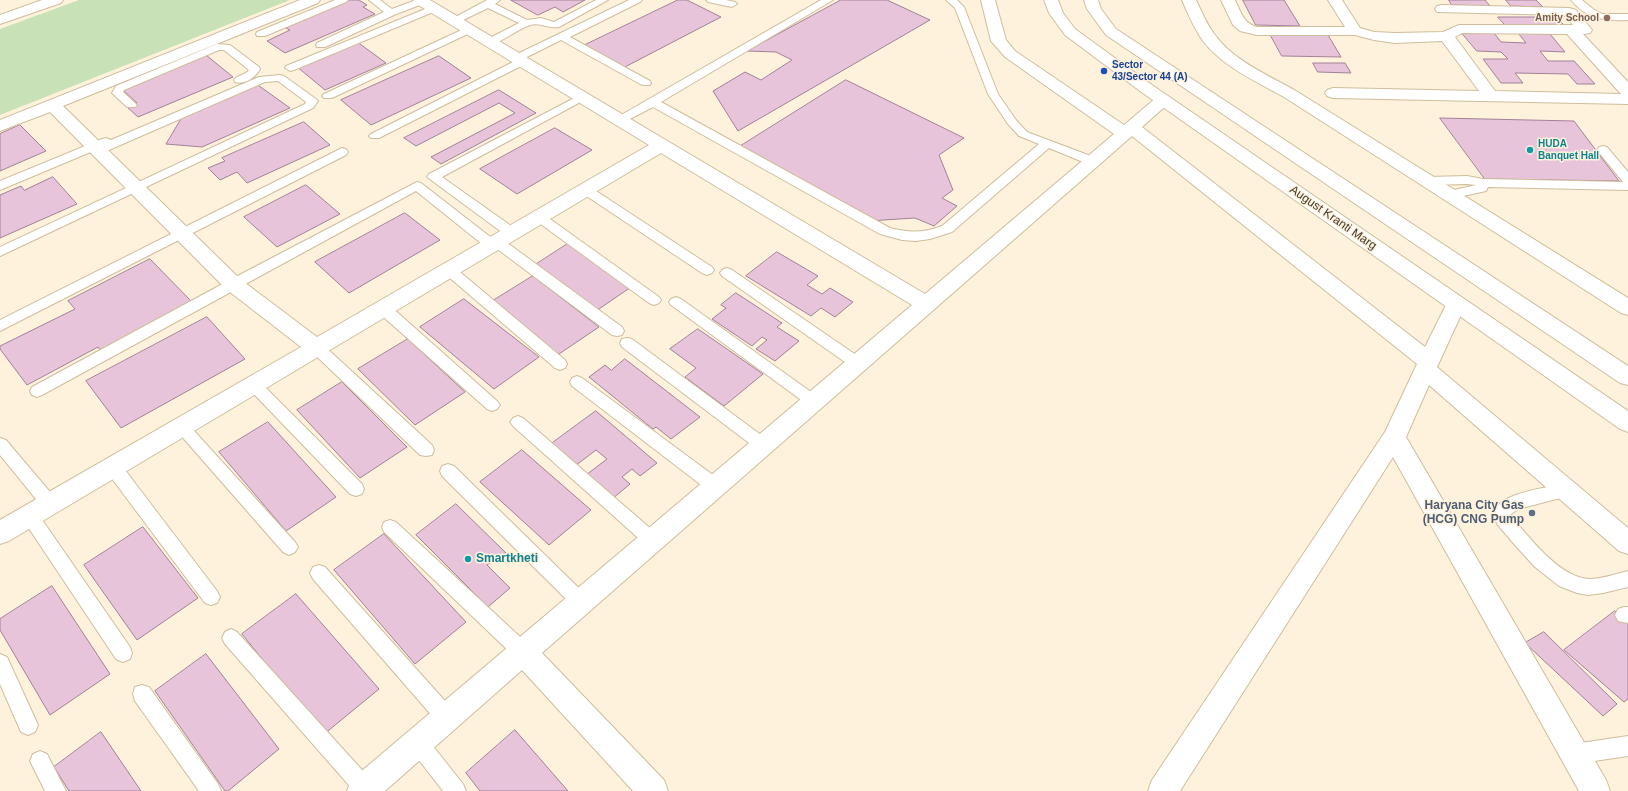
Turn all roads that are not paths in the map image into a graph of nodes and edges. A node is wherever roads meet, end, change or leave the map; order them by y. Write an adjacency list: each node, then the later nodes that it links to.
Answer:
1 (56, 0): 19 (street)
2 (313, 0): 27 (street)
3 (343, 0): 27 (lane)
4 (374, 0): 22 (lane)
5 (603, 0): 26 (lane)
6 (637, 0): 32 (lane)
7 (711, 0): 20 (lane)
8 (828, 0): 43 (lane)
9 (950, 0): 50 (lane)
10 (988, 0): 48 (street)
11 (1051, 0): 42 (street, August Kranti Marg)
12 (1090, 0): 85 (street)
13 (1189, 0): 57 (street)
14 (1228, 0): 29 (street)
15 (1336, 0): 29 (street)
16 (1576, 0): 23 (lane)
17 (492, 2): 25 (lane); 26 (lane)
18 (429, 3): 22 (lane); 22 (lane); 25 (street)
19 (29, 4): 24 (street)
20 (732, 4)
21 (1439, 4): 30 (street); 31 (street)
22 (391, 13)
23 (1628, 17)
24 (0, 20)
25 (455, 20): 28 (street)
26 (526, 23): 33 (lane)
27 (264, 29): 44 (street)
28 (470, 29): 33 (street); 38 (lane)
29 (1355, 31): 31 (street)
30 (1572, 31): 31 (street); 36 (street)
31 (1452, 32): 40 (street)
32 (561, 36): 34 (lane); 35 (lane)
33 (490, 42): 34 (street)
34 (520, 60): 39 (street); 49 (lane)
35 (646, 83)
36 (1628, 92)
37 (1333, 93): 40 (street)
38 (328, 96)
39 (582, 97): 46 (street); 66 (lane)
40 (1491, 97): 41 (street)
41 (1628, 99)
42 (1163, 100): 48 (street); 75 (street, August Kranti Marg)
43 (653, 102): 46 (lane); 50 (lane)
44 (52, 105): 47 (street); 52 (street)
45 (131, 105): 52 (lane)
46 (620, 120): 51 (street)
47 (0, 126)
48 (1127, 130): 55 (street); 84 (street)
49 (375, 136)
50 (1048, 143): 55 (lane)
51 (662, 145): 62 (street); 74 (street)
52 (96, 148): 59 (lane); 61 (street); 61 (lane)
53 (1603, 150): 56 (lane)
54 (342, 152): 65 (lane)
55 (1092, 161): 74 (street)
56 (1628, 180)
57 (1427, 181): 58 (lane); 63 (street)
58 (1483, 183): 60 (lane); 63 (lane)
59 (0, 186)
60 (1628, 186)
61 (135, 187): 65 (street); 67 (lane)
62 (586, 190): 64 (street); 69 (lane)
63 (1449, 195): 76 (street)
64 (540, 217): 66 (street); 72 (lane)
65 (182, 234): 71 (street); 78 (lane)
66 (501, 240): 68 (street); 71 (lane); 79 (lane)
67 (0, 252)
68 (449, 270): 77 (street); 83 (lane)
69 (707, 270)
70 (726, 273): 82 (lane)
71 (232, 284): 81 (street); 88 (lane)
72 (654, 300)
73 (676, 302): 89 (lane)
74 (926, 304): 82 (street)
75 (1456, 304): 84 (street); 92 (street, August Kranti Marg)
76 (1628, 308)
77 (384, 309): 81 (street); 90 (lane)
78 (0, 326)
79 (617, 331)
80 (627, 344): 96 (lane)
81 (317, 348): 87 (street); 97 (lane)
82 (857, 363): 89 (street)
83 (560, 364)
84 (1427, 365): 94 (street); 102 (street)
85 (1628, 377)
86 (577, 382): 100 (lane)
87 (254, 385): 93 (street); 101 (lane)
88 (37, 391)
89 (813, 401): 96 (street)
90 (492, 405)
91 (518, 422): 107 (lane)
92 (1628, 423)
93 (182, 427): 98 (street); 109 (lane)
94 (1394, 437): 123 (street); 130 (street)
95 (0, 444): 103 (lane)
96 (763, 445): 100 (street)
97 (426, 450)
98 (113, 467): 103 (street); 112 (lane)
99 (448, 471): 113 (lane)
100 (715, 486): 107 (street)
101 (356, 489)
102 (1566, 490): 108 (street); 111 (lane)
103 (50, 504): 104 (street)
104 (30, 516): 106 (street); 116 (lane)
105 (390, 527): 115 (lane)
106 (0, 533)
107 (652, 540): 113 (street)
108 (1628, 543)
109 (289, 547)
110 (319, 573): 119 (lane)
111 (1628, 579)
112 (211, 597)
113 (581, 602): 115 (street)
114 (231, 638): 125 (lane)
115 (523, 652): 119 (street); 129 (street)
116 (123, 653)
117 (0, 663): 120 (lane)
118 (142, 694): 127 (lane)
119 (446, 718): 121 (street)
120 (28, 725)
121 (418, 743): 125 (street); 128 (lane)
122 (1628, 746): 123 (lane)
123 (1574, 754): 131 (street)
124 (40, 761): 126 (lane)
125 (363, 790)
126 (56, 791)
127 (211, 791)
128 (456, 791)
129 (653, 791)
130 (1163, 791)
131 (1595, 791)

